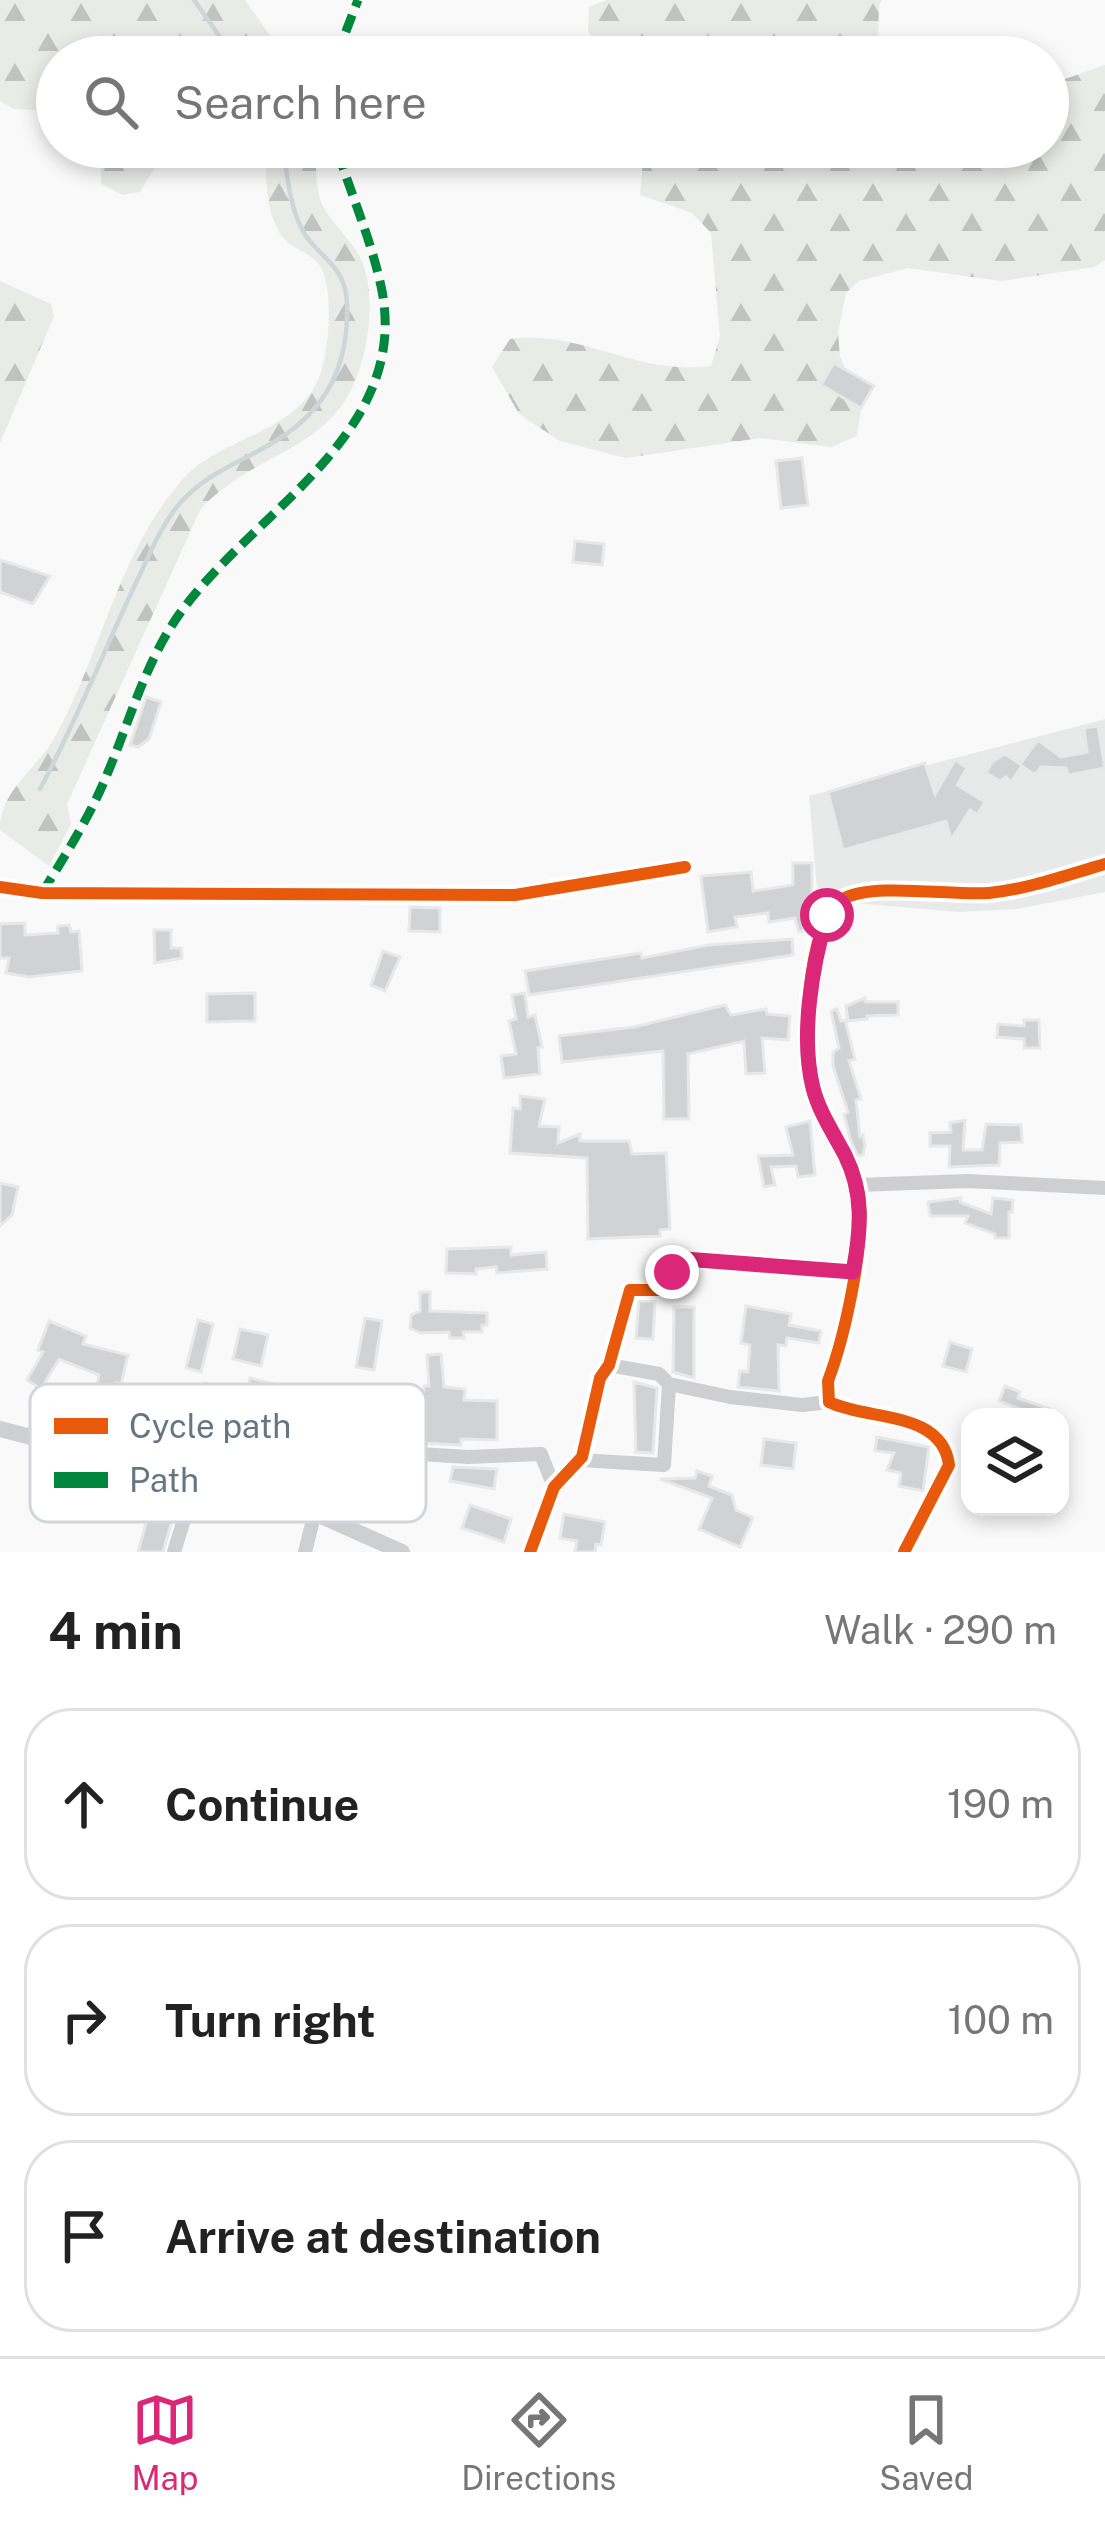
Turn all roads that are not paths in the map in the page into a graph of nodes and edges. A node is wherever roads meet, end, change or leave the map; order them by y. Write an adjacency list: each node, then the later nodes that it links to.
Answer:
1 (1105, 864): 4 (street)
2 (686, 867): 3 (street)
3 (0, 887)
4 (858, 1185): 5 (street); 6 (street)
5 (1105, 1187)
6 (853, 1272): 7 (street); 9 (street)
7 (609, 1365): 8 (street); 13 (street)
8 (669, 1384): 9 (street); 13 (street)
9 (829, 1402): 22 (street)
10 (0, 1429): 11 (street)
11 (30, 1436)
12 (426, 1454): 14 (street)
13 (580, 1460): 14 (street)
14 (554, 1487): 21 (street)
15 (184, 1522): 18 (street)
16 (312, 1522): 19 (street)
17 (337, 1522): 20 (street)
18 (175, 1552)
19 (305, 1552)
20 (402, 1552)
21 (530, 1552)
22 (904, 1552)

